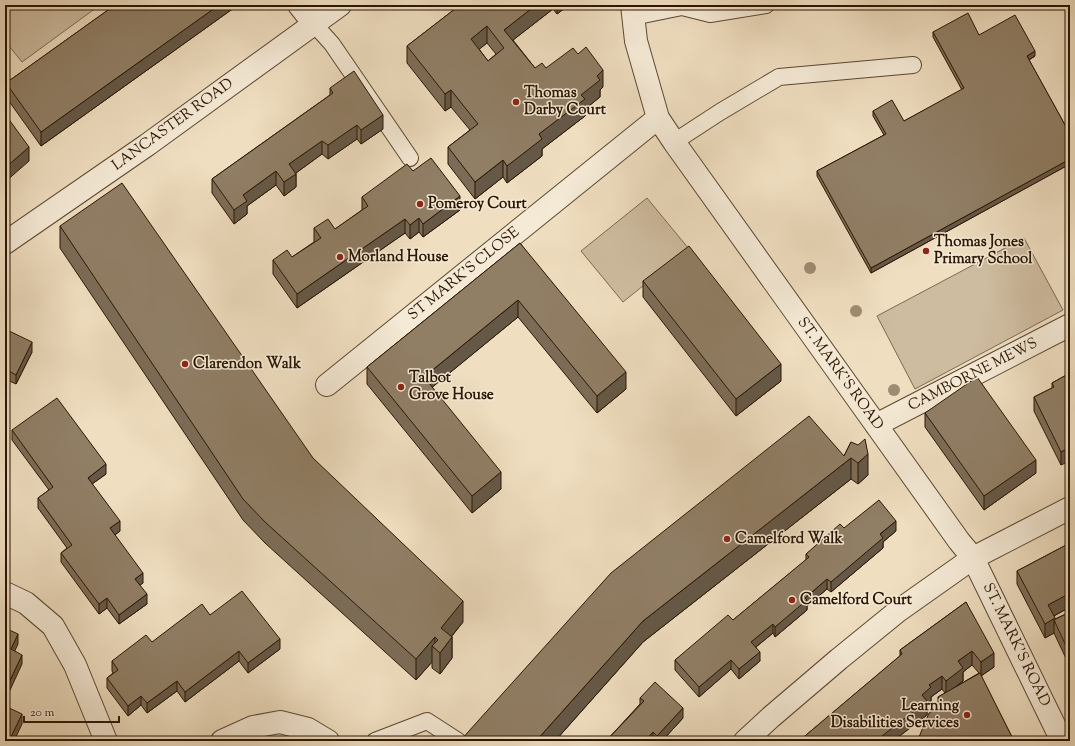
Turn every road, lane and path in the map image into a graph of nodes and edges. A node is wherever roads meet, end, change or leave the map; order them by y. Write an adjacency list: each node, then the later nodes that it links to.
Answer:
1 (299, 5): 5 (street)
2 (340, 5): 5 (street, LANCASTER ROAD)
3 (766, 5): 4 (lane)
4 (633, 11): 7 (street, ST. MARK'S ROAD)
5 (314, 24): 9 (lane); 10 (street, LANCASTER ROAD)
6 (913, 64): 8 (lane)
7 (658, 118): 8 (street, ST. MARK'S ROAD); 12 (street, ST MARK'S CLOSE)
8 (674, 142): 13 (street, ST. MARK'S ROAD)
9 (410, 158)
10 (5, 243)
11 (1070, 325): 13 (street, CAMBORNE MEWS)
12 (327, 385)
13 (876, 425): 15 (street, ST. MARK'S ROAD)
14 (1070, 508): 15 (street)
15 (973, 558): 22 (street); 23 (street, ST. MARK'S ROAD)
16 (5, 593): 17 (street)
17 (106, 741)
18 (222, 741): 19 (street)
19 (328, 741)
20 (375, 741): 21 (lane)
21 (458, 741)
22 (745, 741)
23 (1062, 741)

